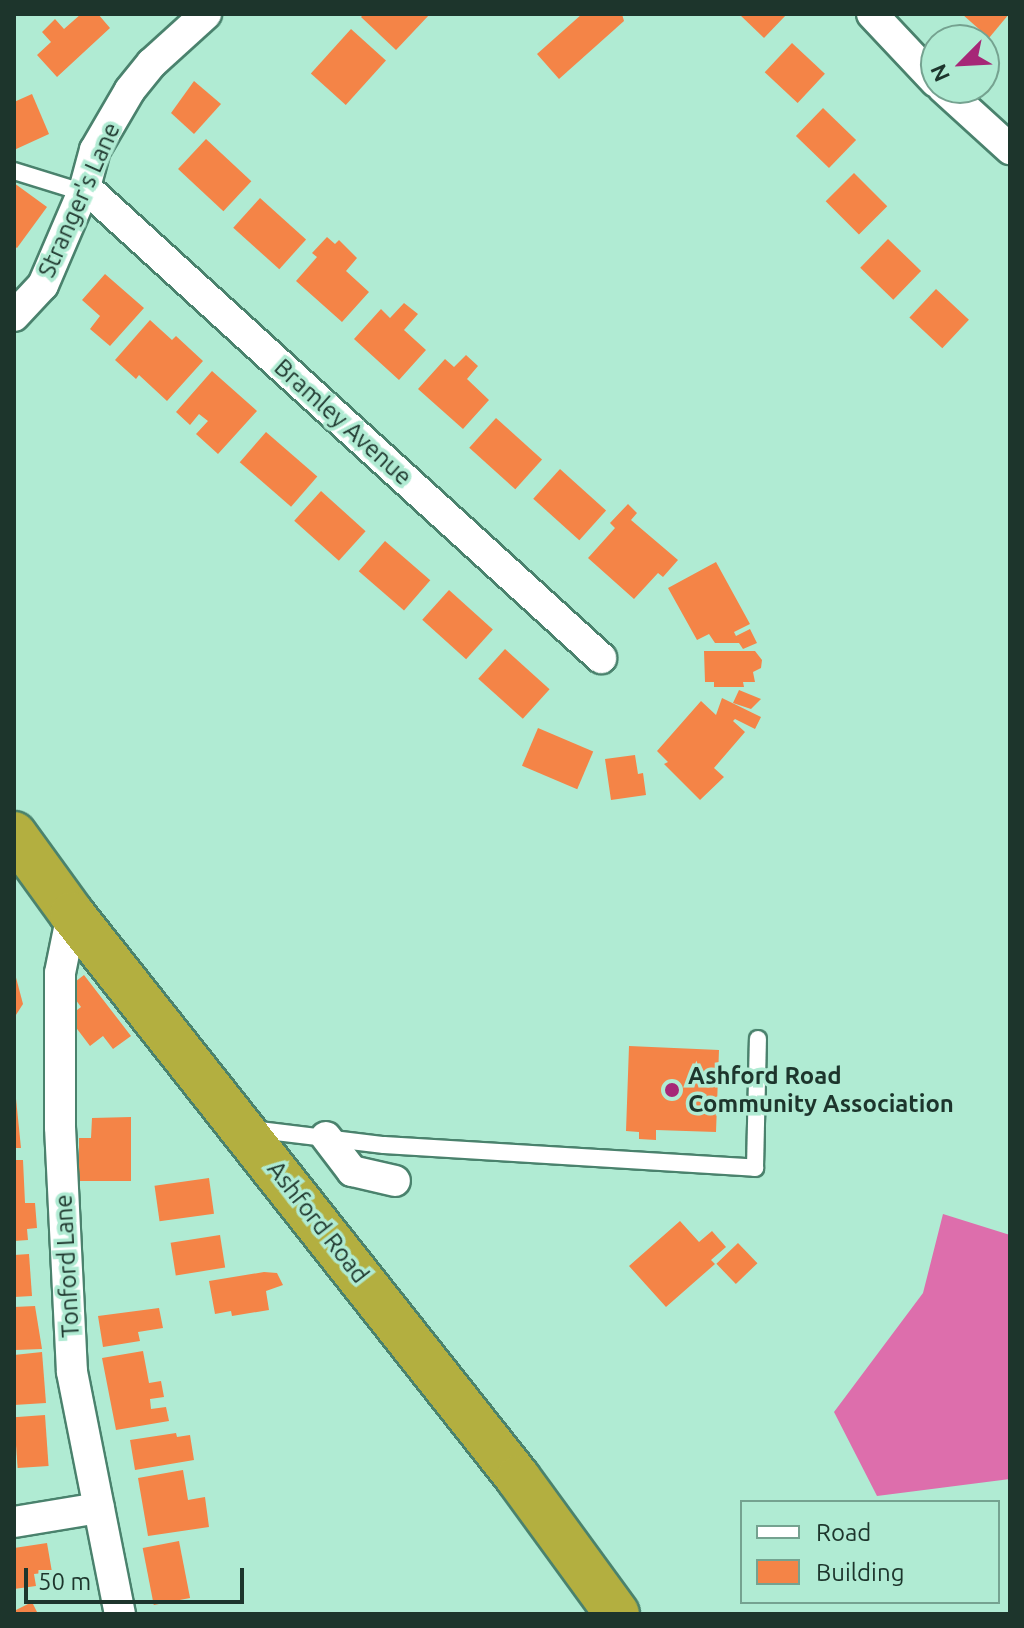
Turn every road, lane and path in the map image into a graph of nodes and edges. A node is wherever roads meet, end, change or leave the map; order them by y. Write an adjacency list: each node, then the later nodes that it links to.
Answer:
1 (872, 14): 3 (street)
2 (198, 16): 7 (street, Stranger's Lane)
3 (920, 65)
4 (961, 104): 5 (street)
5 (1010, 149)
6 (14, 171): 7 (lane)
7 (84, 190): 8 (street, Stranger's Lane); 9 (street, Bramley Avenue)
8 (14, 316)
9 (601, 658)
10 (14, 834): 11 (highway, Ashford Road)
11 (72, 914): 13 (highway, Ashford Road); 16 (street, Tonford Lane)
12 (758, 1039): 14 (lane)
13 (245, 1128): 14 (lane); 19 (highway, Ashford Road)
14 (326, 1137): 15 (street)
15 (395, 1181)
16 (99, 1508): 17 (street); 18 (street, Tonford Lane)
17 (14, 1522)
18 (120, 1614)
19 (617, 1614)

